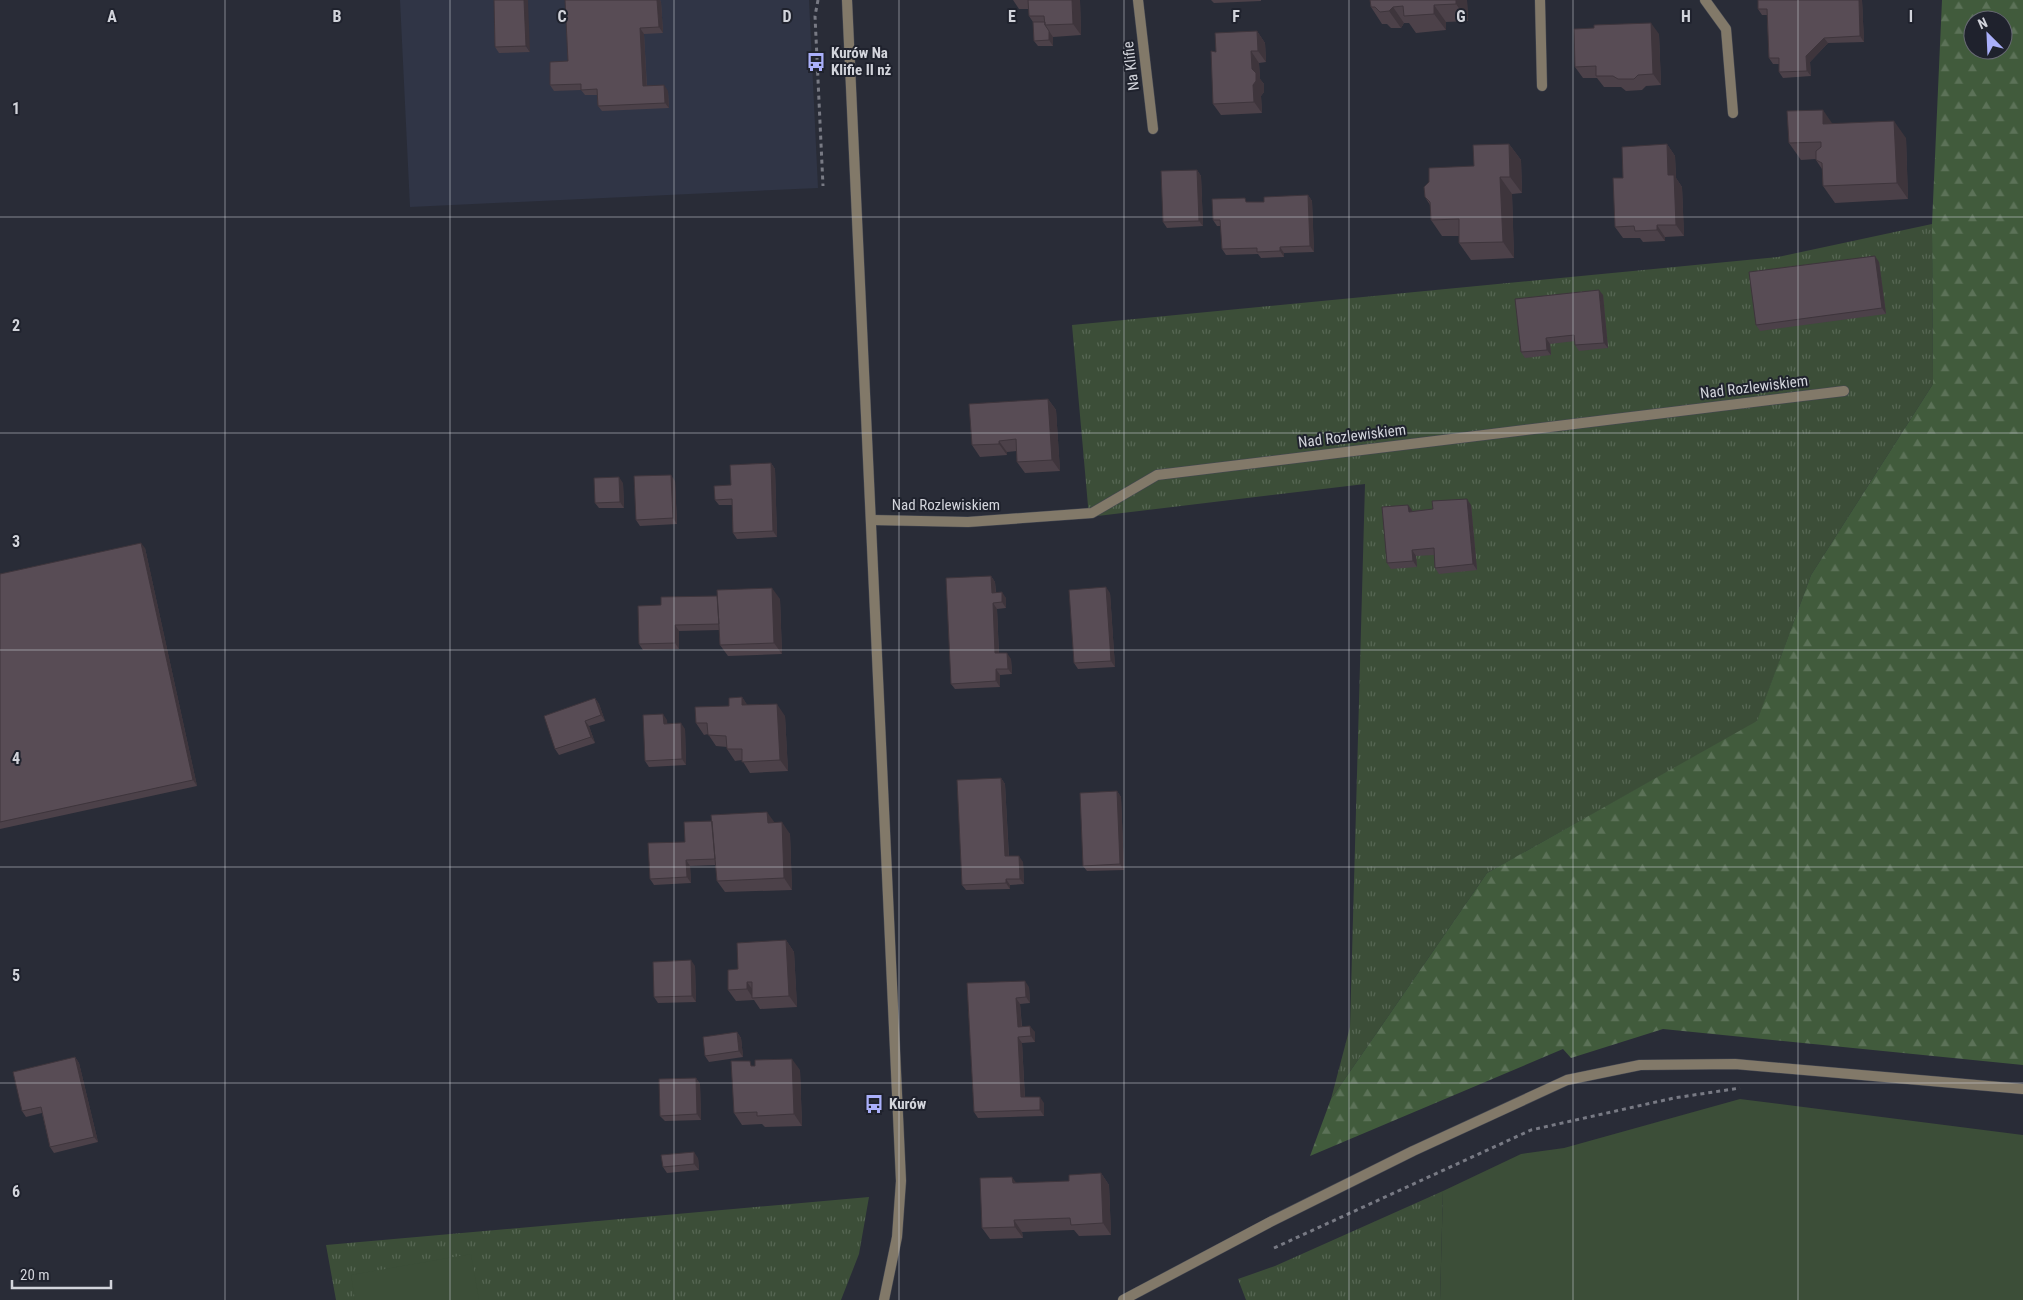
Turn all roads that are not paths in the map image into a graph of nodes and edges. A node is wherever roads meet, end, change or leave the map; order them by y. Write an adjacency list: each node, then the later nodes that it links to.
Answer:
1 (847, 0): 9 (street)
2 (1138, 0): 7 (street, Na Klifie)
3 (1540, 0): 5 (street)
4 (1705, 0): 6 (street)
5 (1542, 86)
6 (1732, 113)
7 (1153, 129)
8 (1844, 391): 9 (street, Nad Rozlewiskiem)
9 (872, 520): 11 (street)
10 (2023, 1089): 12 (street)
11 (884, 1300)
12 (1123, 1300)

